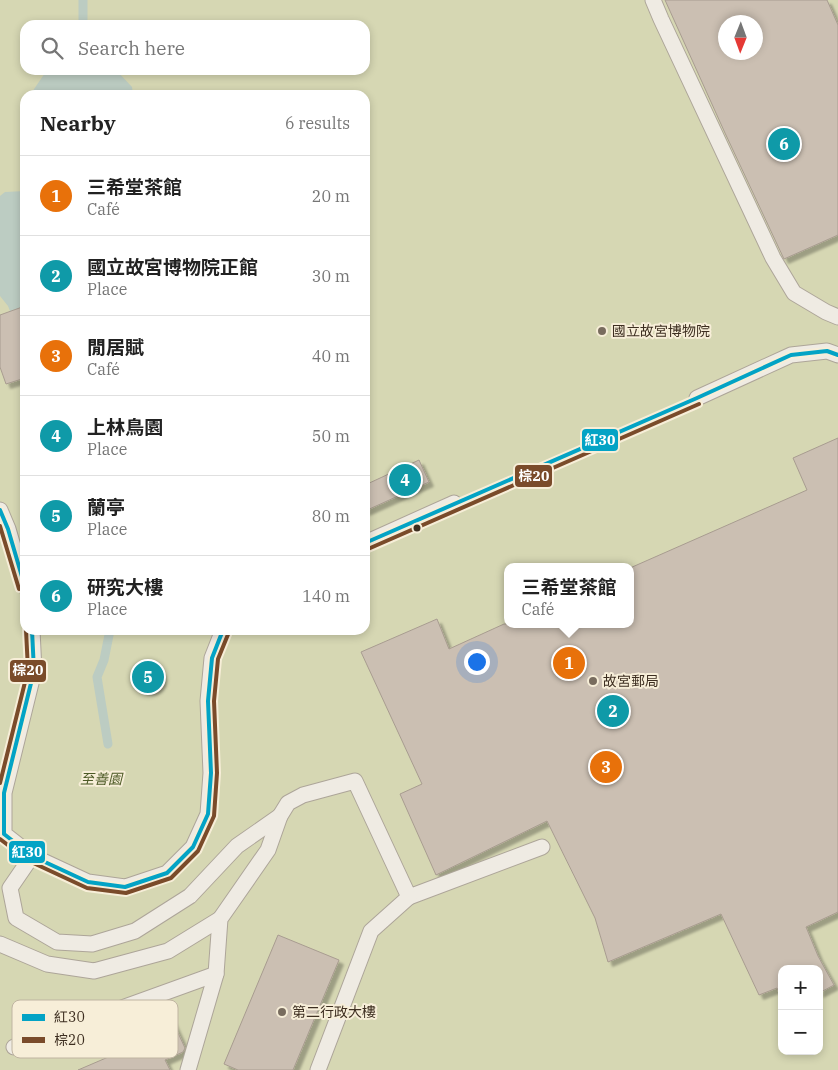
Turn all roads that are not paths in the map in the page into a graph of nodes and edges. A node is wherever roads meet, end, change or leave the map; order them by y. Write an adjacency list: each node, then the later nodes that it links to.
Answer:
1 (654, 0): 2 (lane)
2 (838, 317)
3 (838, 355): 4 (lane)
4 (697, 398)
5 (454, 503): 7 (lane)
6 (0, 510): 8 (lane)
7 (370, 541)
8 (20, 570)
9 (32, 635): 12 (lane)
10 (221, 635): 14 (lane)
11 (280, 816): 14 (lane); 15 (lane); 16 (lane)
12 (2, 840): 14 (lane)
13 (542, 847): 15 (lane)
14 (32, 856)
15 (409, 897): 21 (lane)
16 (220, 919): 17 (lane); 18 (lane)
17 (0, 944)
18 (216, 974): 19 (lane); 20 (lane)
19 (144, 1000)
20 (188, 1070)
21 (318, 1070)

